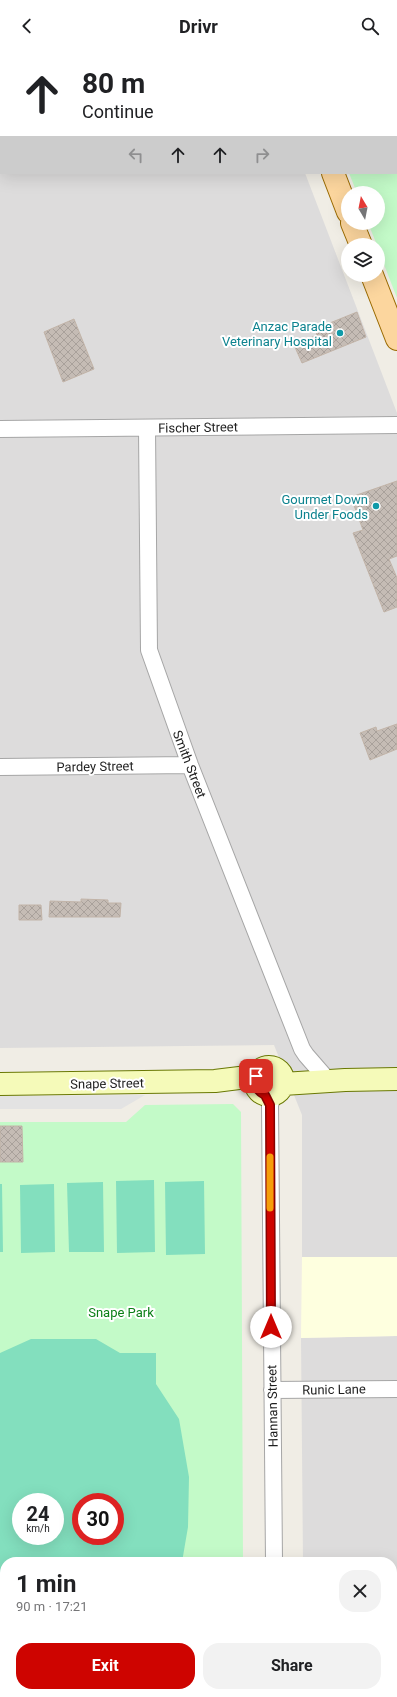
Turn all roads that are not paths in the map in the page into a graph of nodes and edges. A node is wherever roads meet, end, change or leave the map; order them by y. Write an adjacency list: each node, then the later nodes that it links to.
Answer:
1 (333, 174): 2 (main road)
2 (341, 194)
3 (375, 282): 4 (main road)
4 (397, 339)
5 (397, 425): 6 (street, Fischer Street)
6 (147, 428): 7 (street, Fischer Street); 8 (street, Smith Street)
7 (0, 429)
8 (190, 765): 9 (street, Pardey Street); 10 (street, Smith Street)
9 (0, 767)
10 (335, 1079): 11 (street, Snape Street); 13 (street, Snape Street)
11 (397, 1079)
12 (0, 1084): 13 (street, Snape Street)
13 (269, 1088): 15 (street, Hannan Street)
14 (397, 1389): 15 (street, Runic Lane)
15 (272, 1390): 16 (street, Hannan Street)
16 (274, 1557)

